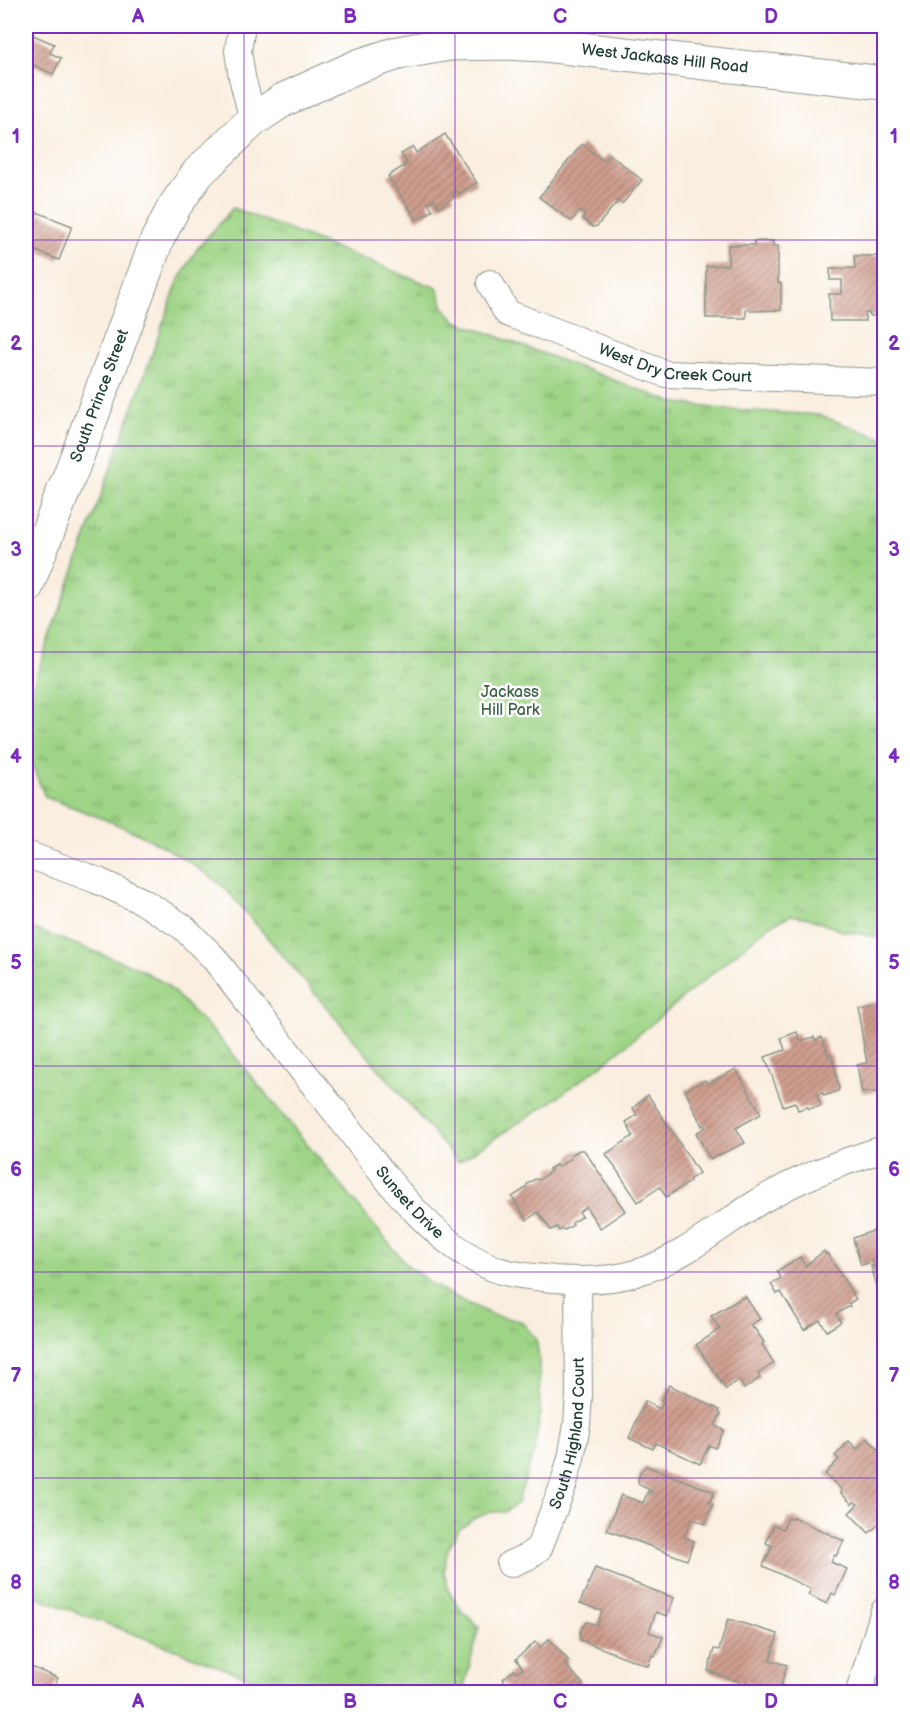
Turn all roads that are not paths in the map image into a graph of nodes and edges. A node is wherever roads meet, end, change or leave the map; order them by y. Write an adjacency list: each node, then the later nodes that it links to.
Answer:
1 (242, 26): 3 (street)
2 (885, 83): 3 (street, West Jackass Hill Road)
3 (253, 120): 4 (street, West Jackass Hill Road)
4 (174, 207): 7 (street, South Prince Street)
5 (490, 283): 6 (street, West Dry Creek Court)
6 (885, 382)
7 (26, 588)
8 (26, 854): 10 (street, Sunset Drive)
9 (885, 1149): 10 (street, Sunset Drive)
10 (578, 1281): 11 (street, South Highland Court)
11 (510, 1564)
12 (885, 1611): 13 (street)
13 (859, 1692)

